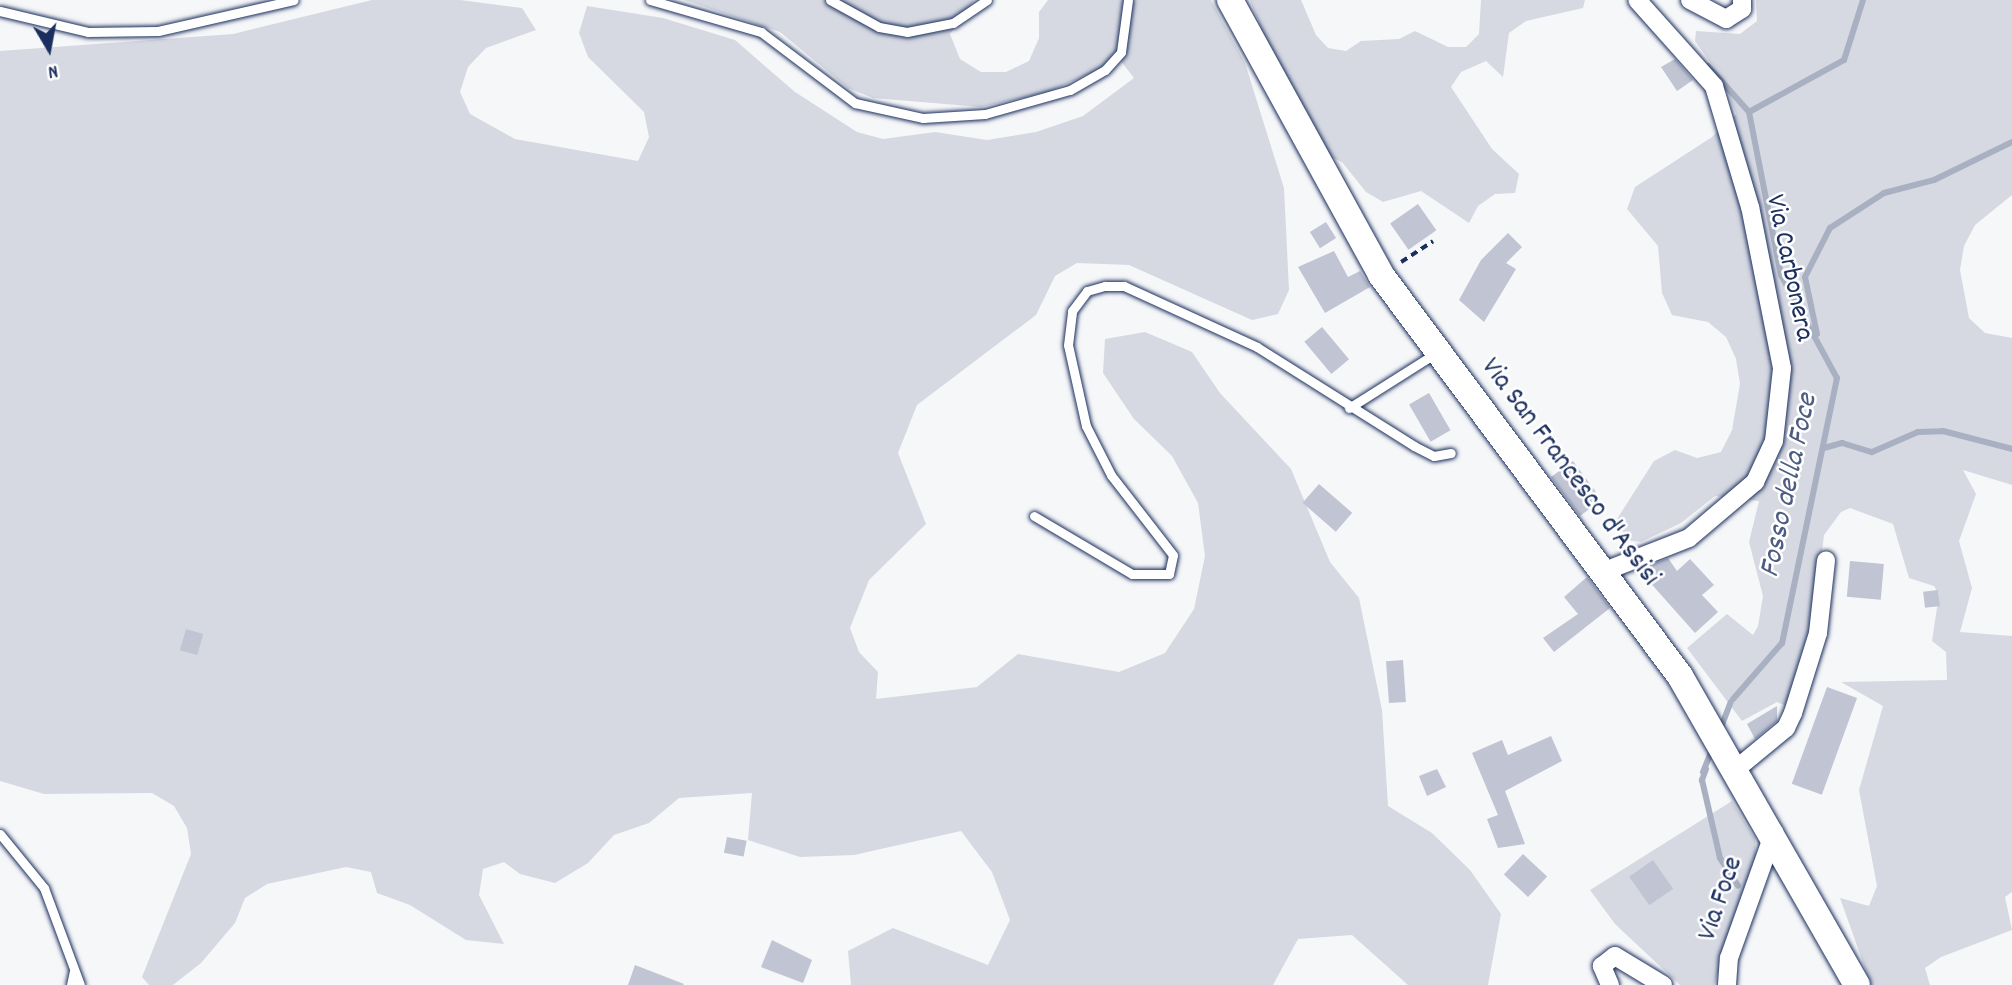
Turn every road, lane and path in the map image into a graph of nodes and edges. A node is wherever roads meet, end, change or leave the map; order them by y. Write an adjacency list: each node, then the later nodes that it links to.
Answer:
1 (294, 0): 10 (lane)
2 (650, 0): 5 (lane)
3 (830, 0): 4 (lane)
4 (986, 0)
5 (1128, 0)
6 (1230, 0): 13 (main road, Via San Francesco d'Assisi)
7 (1637, 0): 18 (street, Via Carbonera)
8 (1690, 0): 9 (street)
9 (1742, 0)
10 (0, 11)
11 (1433, 241): 12 (path)
12 (1395, 266)
13 (1437, 353): 14 (lane); 18 (main road, Via San Francesco d'Assisi)
14 (1349, 408): 15 (lane); 16 (lane)
15 (1451, 453)
16 (1034, 516)
17 (1826, 560): 19 (street)
18 (1605, 571): 19 (main road, Via San Francesco d'Assisi)
19 (1735, 770): 20 (main road, Via San Francesco d'Assisi)
20 (1774, 832): 27 (street, Via Foce); 28 (main road, Via San Francesco d'Assisi)
21 (0, 834): 22 (lane)
22 (74, 971): 23 (lane); 24 (lane)
23 (71, 985)
24 (80, 985)
25 (1610, 985): 26 (street)
26 (1662, 985)
27 (1727, 985)
28 (1857, 985)

